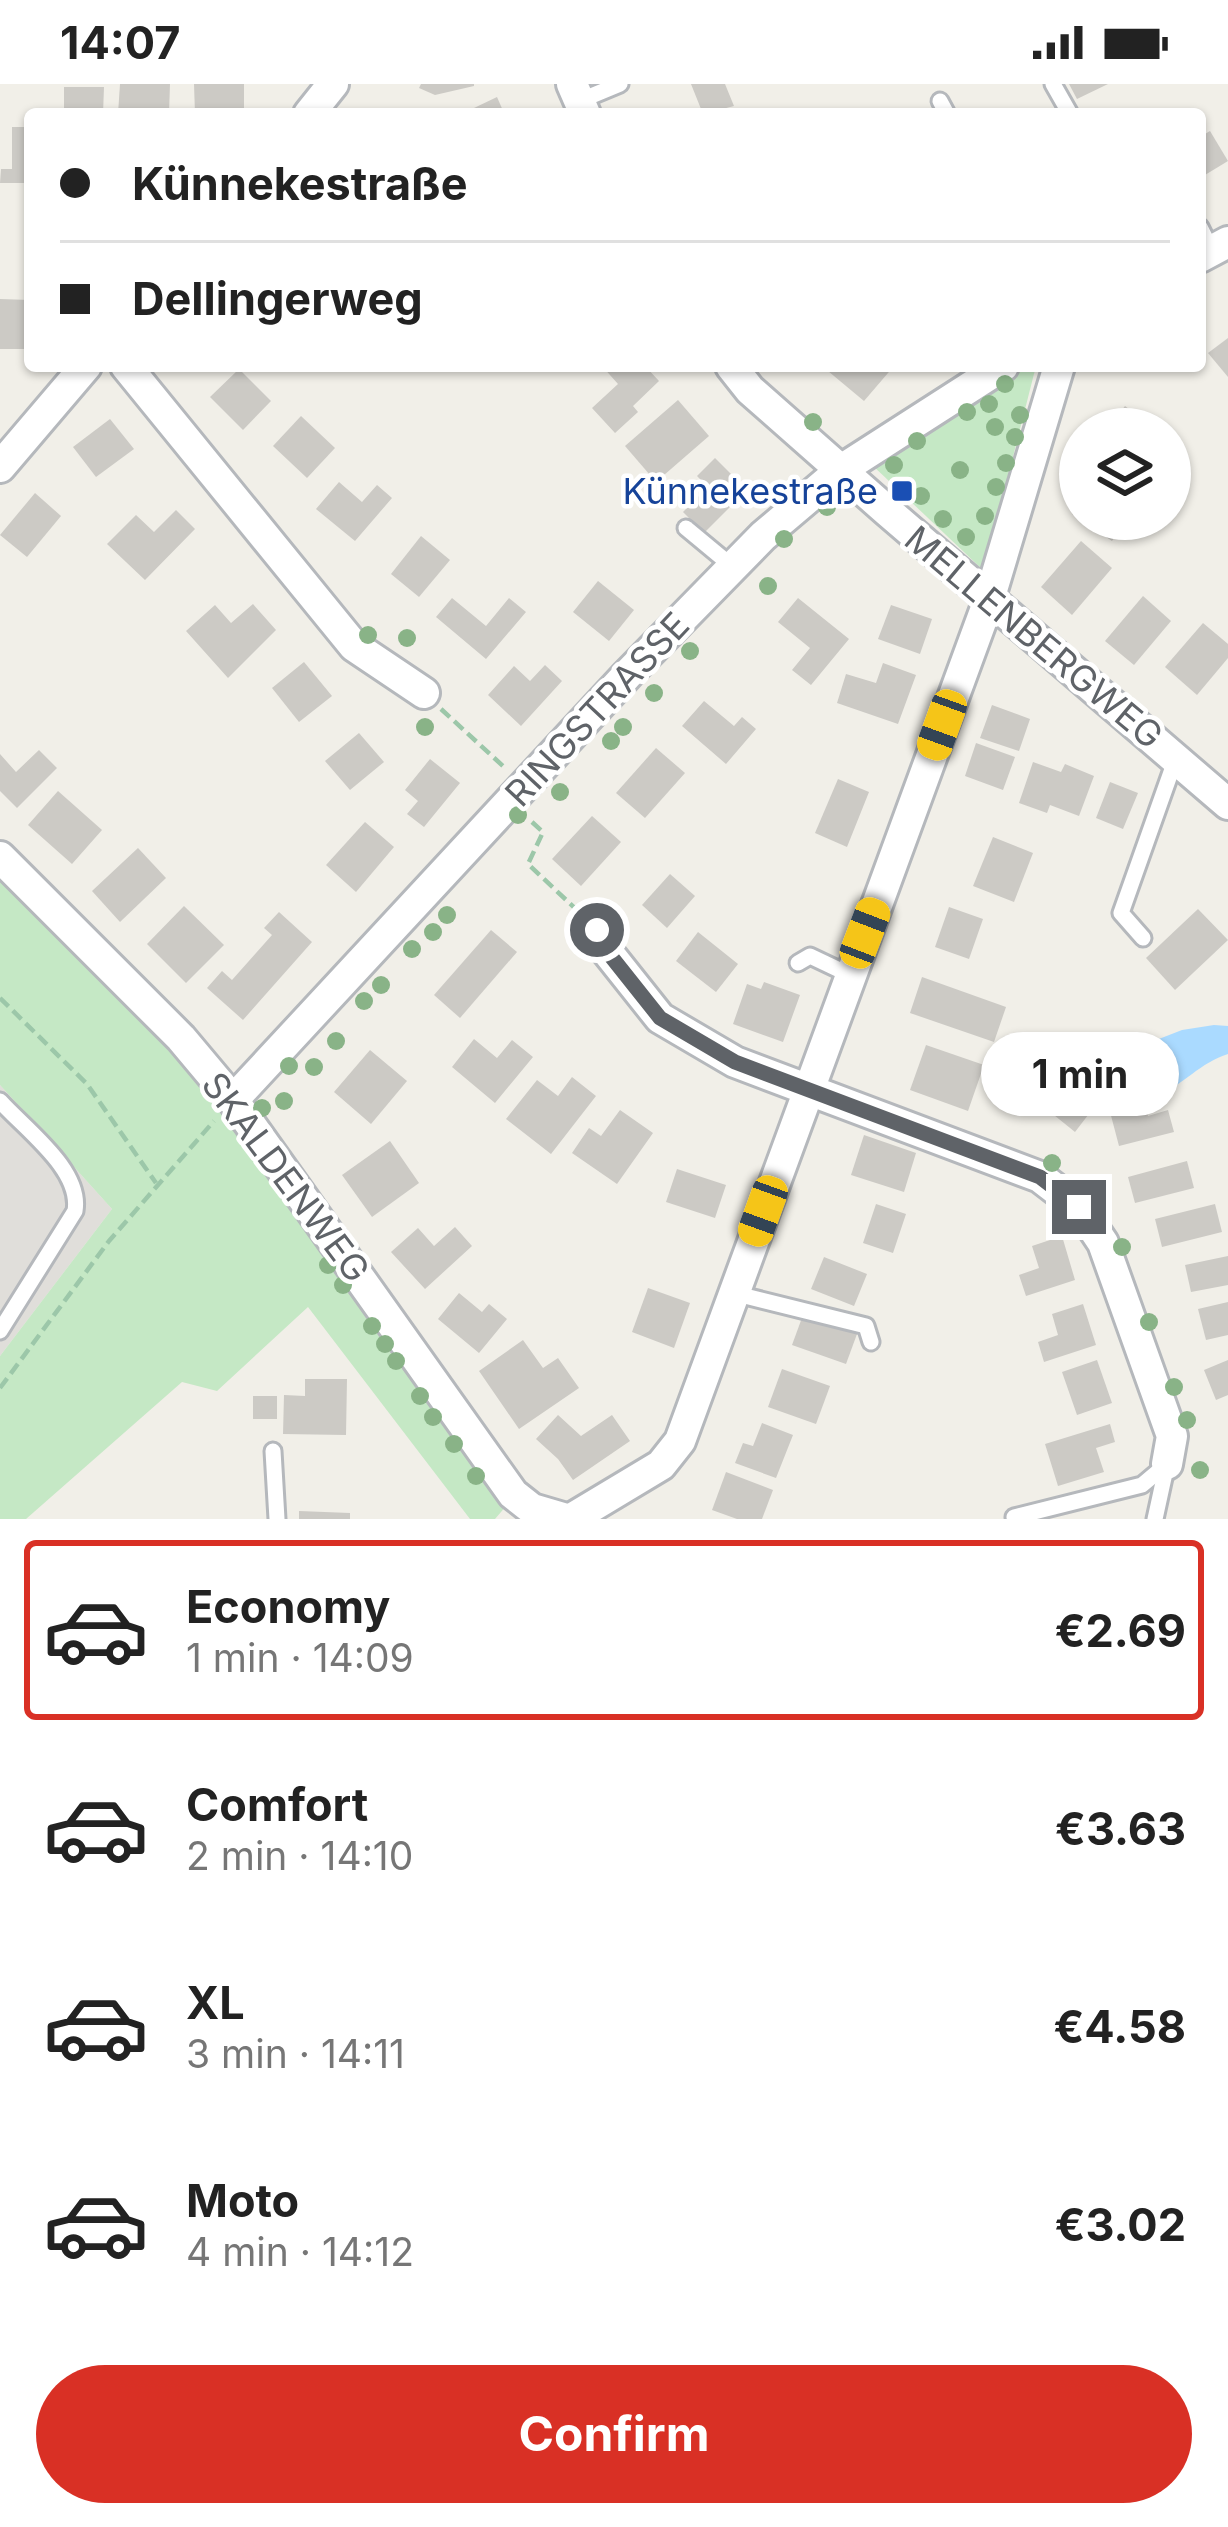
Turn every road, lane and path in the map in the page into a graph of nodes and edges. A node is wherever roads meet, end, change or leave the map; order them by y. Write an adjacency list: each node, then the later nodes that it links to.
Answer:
1 (333, 84): 4 (street)
2 (620, 84): 3 (lane)
3 (579, 100)
4 (314, 108)
5 (81, 372): 10 (street)
6 (131, 372): 15 (street)
7 (735, 372): 11 (street, MELLENBERGWEG)
8 (994, 372): 11 (street, RINGSTRASSE)
9 (1057, 372): 14 (street)
10 (0, 467)
11 (841, 470): 13 (street, RINGSTRASSE); 14 (street, MELLENBERGWEG)
12 (686, 528): 13 (lane)
13 (733, 567): 17 (street, RINGSTRASSE)
14 (989, 600): 16 (street, MELLENBERGWEG); 23 (street)
15 (424, 693): 17 (path)
16 (1176, 758): 18 (street, MELLENBERGWEG); 21 (lane)
17 (517, 794): 20 (path); 26 (street, RINGSTRASSE)
18 (1228, 804)
19 (0, 857): 26 (street, SKALDENWEG)
20 (597, 930): 25 (street)
21 (1143, 938)
22 (798, 963): 23 (lane)
23 (850, 975): 25 (street)
24 (0, 998): 28 (path)
25 (807, 1089): 29 (street); 34 (street)
26 (233, 1100): 28 (path); 35 (street, SKALDENWEG)
27 (0, 1101): 30 (lane)
28 (156, 1184): 32 (path)
29 (733, 1293): 31 (lane); 35 (street)
30 (0, 1331)
31 (871, 1342)
32 (0, 1388)
33 (273, 1451): 37 (lane)
34 (1167, 1464): 36 (lane); 38 (lane)
35 (561, 1517)
36 (1013, 1517)
37 (277, 1519)
38 (1155, 1519)

